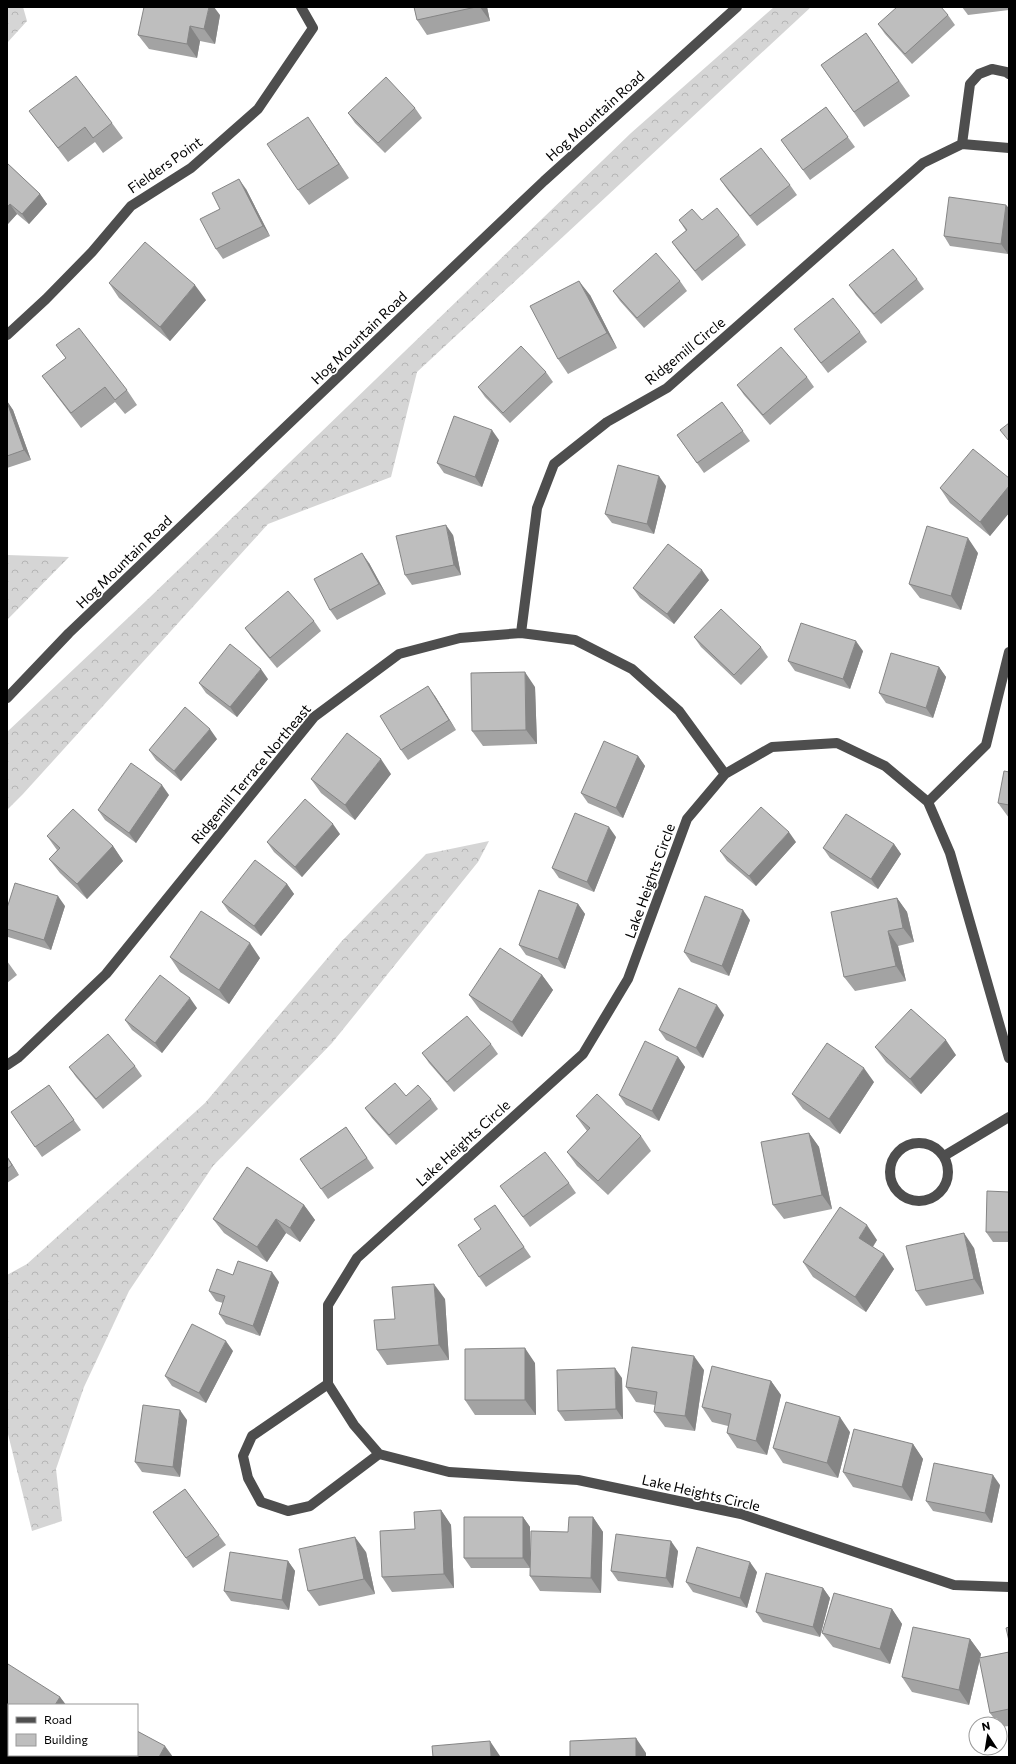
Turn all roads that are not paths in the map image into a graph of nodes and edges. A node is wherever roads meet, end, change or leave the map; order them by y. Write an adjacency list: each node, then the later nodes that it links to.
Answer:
1 (301, 7): 6 (street, Fielders Point)
2 (737, 7): 9 (street, Hog Mountain Road)
3 (1009, 74): 4 (street)
4 (962, 144): 5 (street); 7 (street, Ridgemill Circle)
5 (1009, 148)
6 (7, 334)
7 (521, 633): 10 (street, Ridgemill Terrace Northeast); 13 (street, Ridgemill Terrace Northeast)
8 (1009, 652): 11 (street)
9 (7, 698)
10 (725, 774): 11 (street, Lake Heights Circle); 16 (street, Lake Heights Circle)
11 (928, 802): 12 (street, Lake Heights Circle)
12 (1009, 1058)
13 (7, 1066)
14 (1009, 1117): 15 (street)
15 (944, 1156): 15 (street)
16 (328, 1384): 17 (street); 17 (street)
17 (379, 1454): 18 (street, Lake Heights Circle)
18 (1009, 1587)

